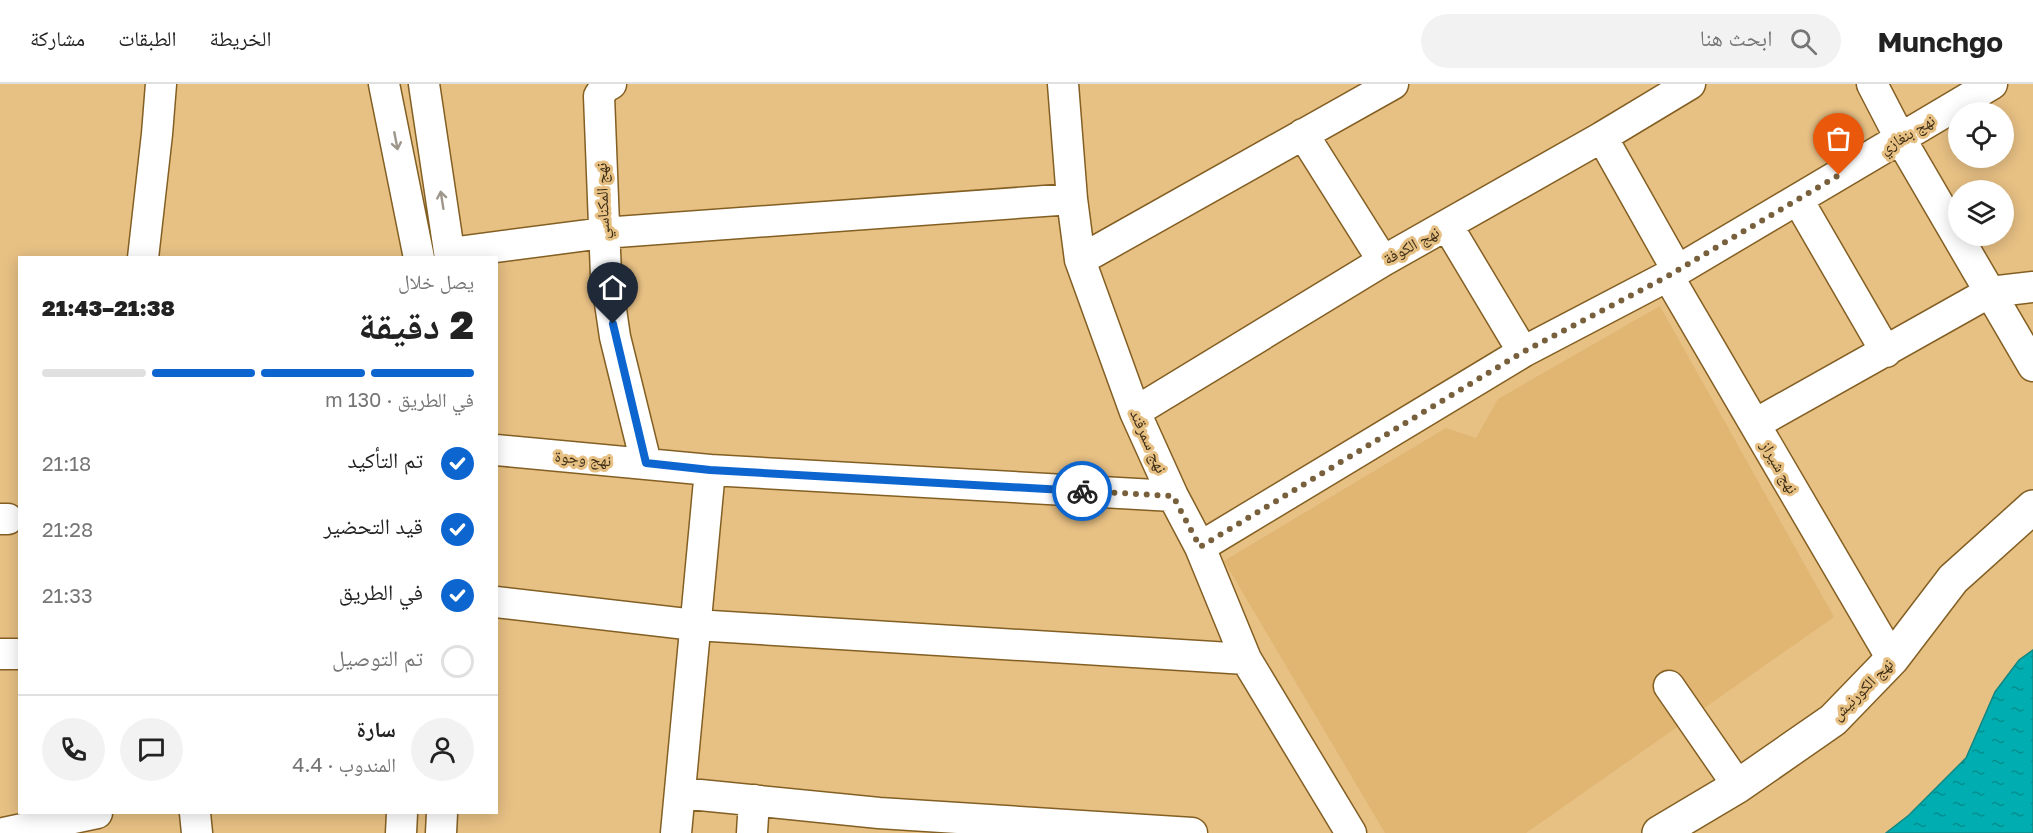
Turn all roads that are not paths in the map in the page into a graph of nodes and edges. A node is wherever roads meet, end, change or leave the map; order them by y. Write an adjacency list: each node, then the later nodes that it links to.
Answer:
1 (161, 84): 18 (street)
2 (384, 84): 19 (street, one-way to 19)
3 (424, 84): 17 (street, one-way to 3)
4 (611, 84): 16 (street, نهج المكناسي)
5 (1063, 84): 13 (street, نهج سمرقند)
6 (1393, 84): 10 (street)
7 (1690, 84): 11 (street, نهج الكوفة)
8 (1872, 84): 12 (street)
9 (1992, 84): 12 (street, نهج بنغازي)
10 (1303, 134): 20 (street); 21 (street)
11 (1602, 137): 15 (street, نهج الكوفة); 22 (street, نهج شيراز)
12 (1900, 138): 14 (street, نهج بنغازي); 24 (street)
13 (1072, 199): 16 (street); 20 (street, نهج سمرقند)
14 (1798, 200): 22 (street, نهج بنغازي); 26 (street)
15 (1447, 225): 21 (street, نهج الكوفة); 25 (street)
16 (603, 233): 17 (street); 31 (street, نهج المكناسي)
17 (450, 255)
18 (143, 256)
19 (419, 256)
20 (1080, 260): 28 (street, نهج سمرقند)
21 (1383, 261): 28 (street, نهج الكوفة)
22 (1673, 273): 25 (street, نهج بنغازي); 29 (street, نهج شيراز)
23 (2033, 287): 24 (street)
24 (1990, 292): 26 (street); 27 (street)
25 (1523, 352): 35 (street, نهج بنغازي)
26 (1887, 352): 29 (street)
27 (2033, 366)
28 (1135, 412): 33 (street, نهج سمرقند)
29 (1755, 424): 41 (street, نهج شيراز)
30 (498, 450): 31 (street, نهج وجوة)
31 (646, 463): 32 (street, نهج وجوة)
32 (710, 470): 33 (street, نهج وجوة); 37 (street)
33 (1173, 496): 35 (street, نهج سمرقند)
34 (2033, 507): 41 (main road, نهج الكورنيش)
35 (1200, 547): 40 (street, نهج سمرقند)
36 (498, 602): 37 (street)
37 (695, 625): 40 (street); 44 (street)
38 (0, 654): 39 (street)
39 (18, 654)
40 (1246, 658): 59 (street, نهج سمرقند)
41 (1893, 659): 43 (main road, نهج الكورنيش)
42 (1669, 686): 43 (street)
43 (1738, 786): 60 (main road, نهج الكورنيش)
44 (680, 793): 45 (street); 56 (street)
45 (754, 800): 50 (street); 57 (street)
46 (92, 814): 52 (street)
47 (195, 814): 53 (street)
48 (402, 814): 54 (street)
49 (442, 814): 55 (street)
50 (878, 823): 51 (street)
51 (1031, 828): 58 (street)
52 (4, 833)
53 (197, 833)
54 (401, 833)
55 (441, 833)
56 (676, 833)
57 (752, 833)
58 (1192, 833)
59 (1351, 833)
60 (1659, 833)

